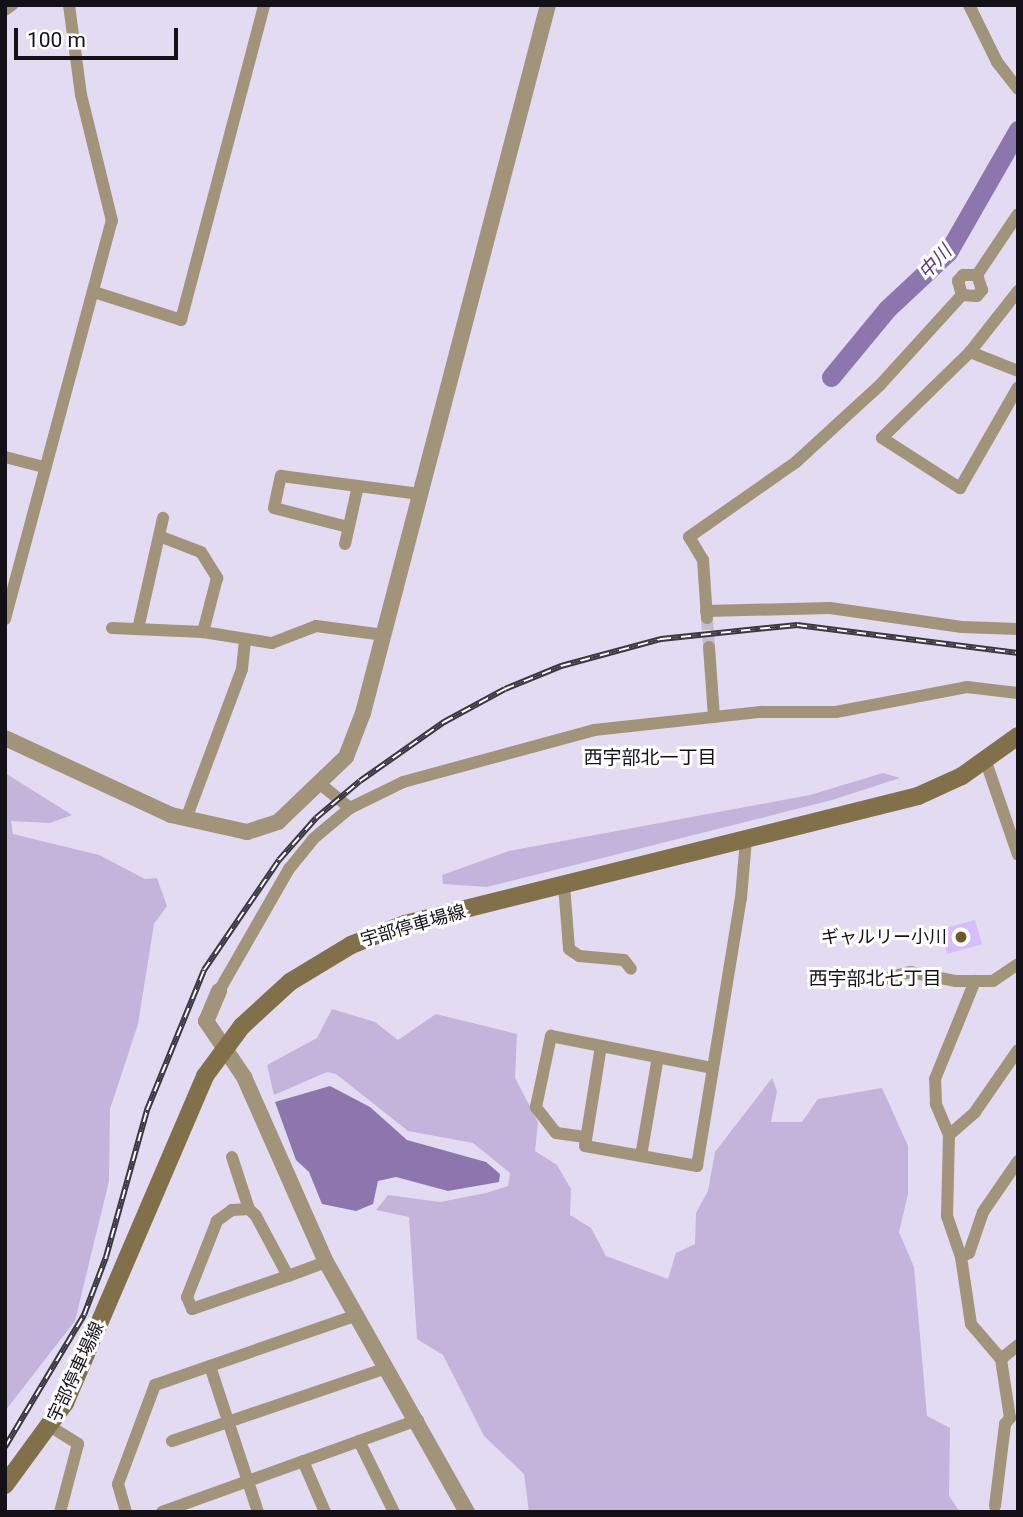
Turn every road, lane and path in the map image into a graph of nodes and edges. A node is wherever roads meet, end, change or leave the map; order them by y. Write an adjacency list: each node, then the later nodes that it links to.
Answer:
1 (12, 5): 6 (street)
2 (69, 5): 10 (street)
3 (264, 5): 10 (street)
4 (548, 5): 17 (street)
5 (969, 5): 7 (street)
6 (5, 10)
7 (1018, 89)
8 (1018, 214): 25 (street)
9 (1018, 291): 11 (street)
10 (93, 292): 15 (street)
11 (970, 352): 12 (street); 13 (street)
12 (1018, 371)
13 (1018, 387)
14 (5, 457): 15 (street)
15 (44, 467): 22 (street)
16 (358, 486): 17 (street); 19 (street); 19 (street)
17 (420, 494): 27 (street)
18 (163, 518): 20 (street)
19 (348, 527): 21 (street)
20 (159, 536): 24 (street); 26 (street)
21 (345, 544)
22 (5, 619)
23 (112, 628): 24 (street)
24 (138, 629): 26 (street)
25 (1018, 629)
26 (203, 632): 28 (street)
27 (384, 635): 28 (street); 35 (street)
28 (245, 640): 37 (street)
29 (709, 647): 31 (street)
30 (1018, 693): 31 (street)
31 (713, 717): 36 (street)
32 (1018, 736): 34 (main road, 宇部停車場線)
33 (5, 738): 37 (street)
34 (986, 762): 38 (main road, 宇部停車場線); 39 (street)
35 (319, 783): 36 (street); 37 (street)
36 (350, 808): 45 (street)
37 (186, 819)
38 (746, 839): 40 (main road, 宇部停車場線); 50 (street)
39 (1018, 855)
40 (564, 885): 42 (street); 47 (main road, 宇部停車場線)
41 (1018, 964): 43 (street)
42 (631, 969)
43 (975, 981): 44 (street); 51 (street)
44 (873, 982)
45 (219, 991): 47 (street)
46 (601, 1046): 49 (street); 52 (street); 52 (street)
47 (225, 1048): 58 (street); 68 (main road, 宇部停車場線)
48 (1018, 1050): 51 (street)
49 (658, 1057): 50 (street); 53 (street)
50 (713, 1068): 53 (street)
51 (949, 1135): 57 (street)
52 (585, 1137): 53 (street)
53 (641, 1156)
54 (232, 1157): 56 (street)
55 (1018, 1161): 57 (street)
56 (249, 1209): 59 (street); 59 (street)
57 (961, 1256): 62 (street)
58 (326, 1262): 59 (street); 60 (street)
59 (288, 1276)
60 (357, 1315): 63 (street); 64 (street)
61 (1018, 1345): 62 (street)
62 (1001, 1359): 65 (street)
63 (210, 1366): 67 (street); 77 (street)
64 (387, 1368): 66 (street); 67 (street)
65 (1014, 1418): 74 (street)
66 (418, 1420): 70 (street); 82 (street)
67 (228, 1424): 69 (street); 72 (street)
68 (51, 1427): 73 (main road, 宇部停車場線); 76 (street)
69 (172, 1441)
70 (359, 1441): 71 (street); 81 (street)
71 (303, 1461): 72 (street); 80 (street)
72 (248, 1482): 75 (street); 79 (street)
73 (5, 1485)
74 (995, 1506)
75 (191, 1507): 78 (street)
76 (60, 1512)
77 (125, 1512)
78 (162, 1512)
79 (258, 1512)
80 (325, 1512)
81 (394, 1512)
82 (467, 1512)

